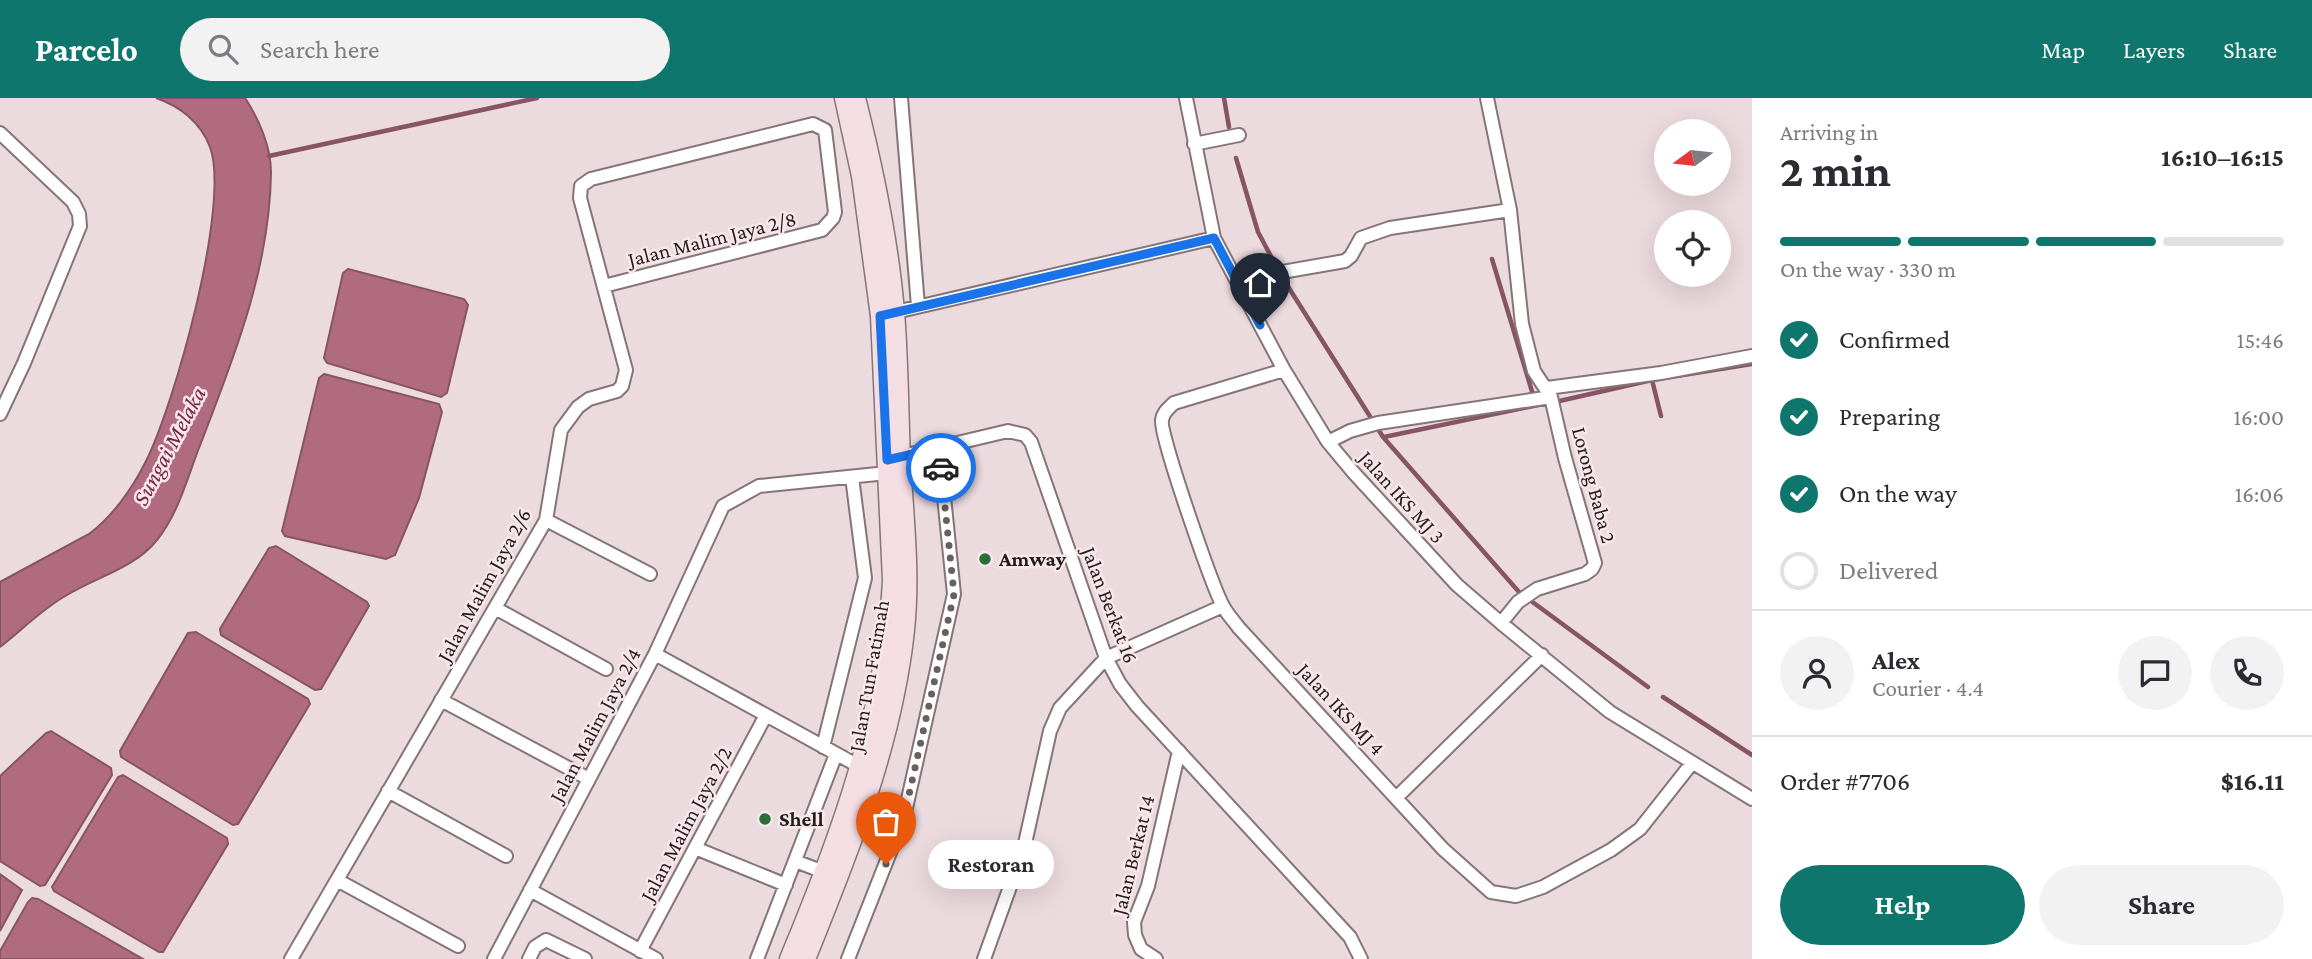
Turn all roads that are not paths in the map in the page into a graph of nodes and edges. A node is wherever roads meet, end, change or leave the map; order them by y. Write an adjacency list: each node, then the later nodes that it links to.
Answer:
1 (844, 98): 15 (main road, Jalan Tun Fatimah)
2 (856, 98): 15 (main road, Jalan Tun Fatimah)
3 (901, 98): 14 (street)
4 (1186, 98): 8 (street, Jalan IKS MJ 3)
5 (1487, 98): 9 (street)
6 (0, 133): 19 (street)
7 (1239, 135): 8 (street)
8 (1194, 144): 11 (street, Jalan IKS MJ 3)
9 (1510, 210): 12 (street); 18 (street)
10 (827, 225): 13 (street, Jalan Malim Jaya 2/8); 13 (street, Jalan Malim Jaya 2/6)
11 (1214, 238): 12 (street, Jalan IKS MJ 3); 14 (street)
12 (1236, 281): 17 (street, Jalan IKS MJ 3)
13 (604, 286): 25 (street, Jalan Malim Jaya 2/6)
14 (918, 306): 15 (street)
15 (887, 314): 22 (main road, Jalan Tun Fatimah)
16 (1752, 356): 18 (street)
17 (1284, 370): 20 (street, Jalan IKS MJ 3); 27 (street, Jalan IKS MJ 4)
18 (1549, 392): 20 (street); 29 (street, Lorong Baba 2)
19 (0, 414)
20 (1328, 442): 29 (street, Jalan IKS MJ 3)
21 (939, 448): 22 (street, Jalan Berkat 16); 32 (street, Jalan Berkat 16); 62 (street)
22 (892, 463): 23 (street, Jalan Berkat 16); 40 (main road, Jalan Tun Fatimah)
23 (852, 477): 24 (street, Jalan Berkat 16); 36 (street)
24 (723, 506): 30 (street, Jalan Malim Jaya 2/4)
25 (546, 520): 26 (street); 28 (street, Jalan Malim Jaya 2/6)
26 (650, 574)
27 (1223, 606): 32 (street); 43 (street, Jalan IKS MJ 4)
28 (495, 608): 33 (street); 34 (street, Jalan Malim Jaya 2/6)
29 (1502, 623): 31 (street, Jalan IKS MJ 3)
30 (655, 654): 35 (street); 41 (street, Jalan Malim Jaya 2/4)
31 (1542, 655): 39 (street, Jalan IKS MJ 3); 43 (street)
32 (1106, 658): 37 (street, Jalan Berkat 16); 63 (street)
33 (606, 669)
34 (441, 700): 41 (street); 42 (street, Jalan Malim Jaya 2/6)
35 (766, 715): 36 (street); 45 (street, Jalan Malim Jaya 2/2)
36 (824, 747): 38 (street)
37 (1179, 751): 64 (street, Jalan Berkat 14); 65 (street, Jalan Berkat 16)
38 (836, 754): 40 (street); 47 (street)
39 (1692, 763): 43 (street, Jalan IKS MJ 4); 44 (street, Jalan IKS MJ 3)
40 (867, 771): 48 (main road, Jalan Tun Fatimah); 61 (main road, Jalan Tun Fatimah)
41 (589, 779): 51 (street, Jalan Malim Jaya 2/4)
42 (388, 791): 46 (street); 49 (street, Jalan Malim Jaya 2/6)
43 (1396, 797)
44 (1752, 799)
45 (695, 848): 50 (street); 53 (street, Jalan Malim Jaya 2/2)
46 (506, 856)
47 (795, 861): 48 (street); 50 (street)
48 (824, 872): 60 (main road, Jalan Tun Fatimah)
49 (337, 880): 52 (street); 54 (street, Jalan Malim Jaya 2/6)
50 (786, 885): 59 (street)
51 (530, 890): 53 (street); 55 (street, Jalan Malim Jaya 2/4)
52 (458, 946)
53 (640, 951): 58 (street)
54 (291, 959)
55 (494, 959)
56 (529, 959): 57 (street)
57 (585, 959)
58 (656, 959)
59 (757, 959)
60 (789, 959)
61 (806, 959)
62 (848, 959)
63 (984, 959)
64 (1156, 959)
65 (1361, 959)

